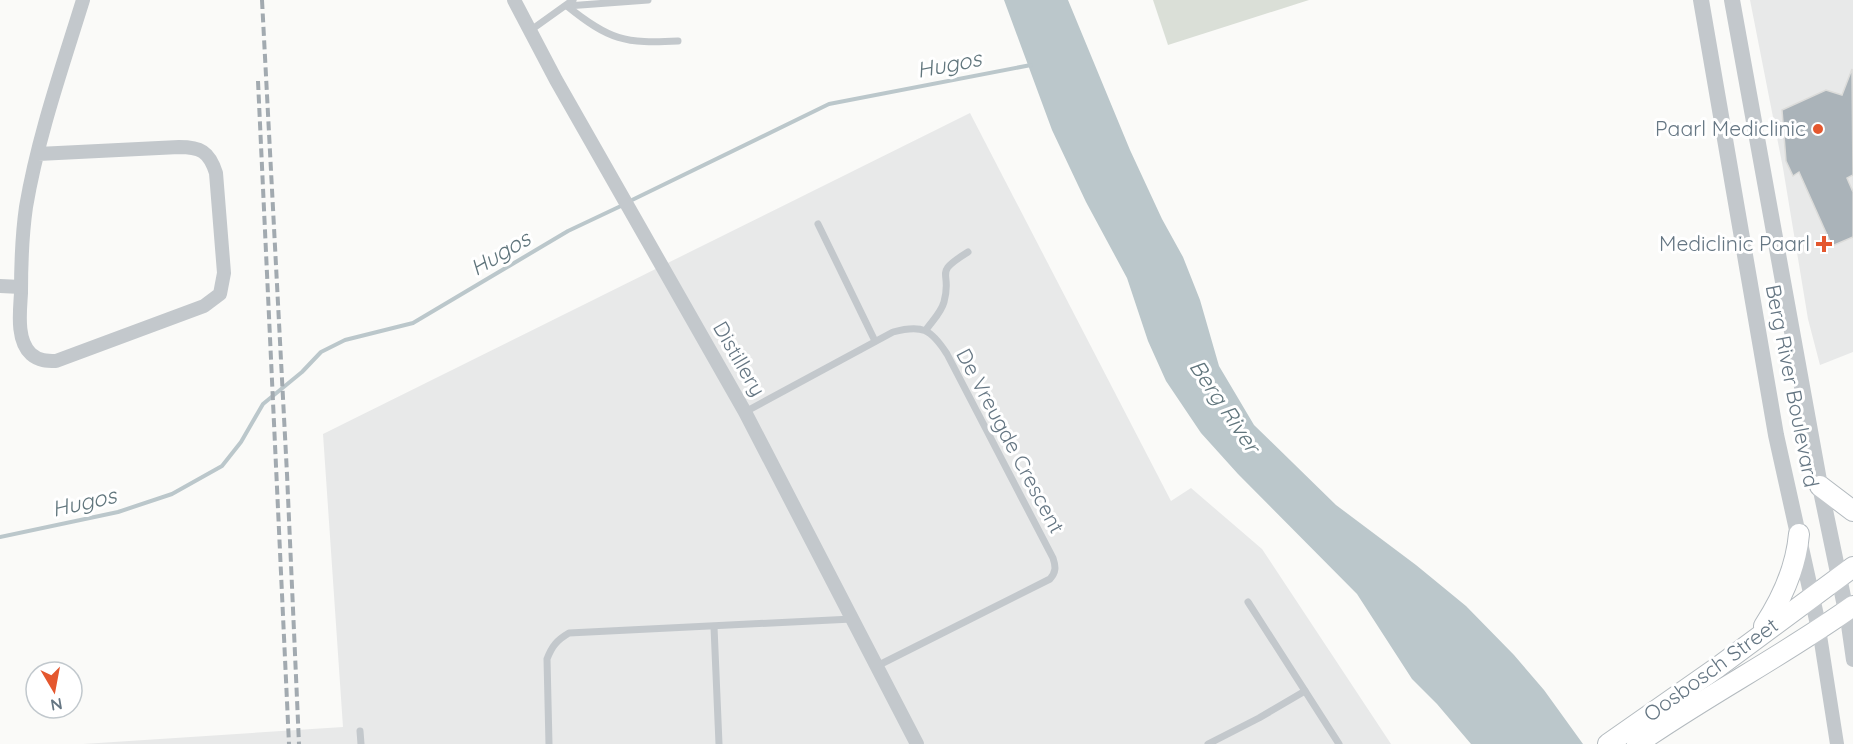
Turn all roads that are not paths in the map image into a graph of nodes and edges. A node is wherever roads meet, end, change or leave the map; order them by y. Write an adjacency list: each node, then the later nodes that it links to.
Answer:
1 (82, 0): 10 (street)
2 (514, 0): 8 (street, Distillery)
3 (573, 0): 7 (lane)
4 (648, 0): 7 (lane)
5 (1701, 0): 20 (street, Berg River Boulevard)
6 (1732, 0): 18 (street, Berg River Boulevard)
7 (567, 6): 8 (lane); 9 (lane)
8 (531, 30): 17 (street, Distillery)
9 (678, 41)
10 (38, 154): 14 (street); 14 (street)
11 (818, 224): 16 (lane)
12 (968, 252): 15 (lane)
13 (0, 286): 14 (street)
14 (21, 287)
15 (926, 330): 16 (lane); 30 (lane, De Vreugde Crescent)
16 (875, 341): 17 (lane)
17 (745, 412): 25 (street, Distillery)
18 (1820, 486): 19 (main road); 21 (street, Berg River Boulevard)
19 (1853, 511)
20 (1798, 534): 22 (street, Berg River Boulevard); 28 (main road)
21 (1846, 572): 22 (main road, Oosbosch Street); 24 (street, Berg River Boulevard)
22 (1812, 595): 27 (street, Berg River Boulevard); 28 (main road, Oosbosch Street)
23 (1248, 602): 31 (lane)
24 (1849, 608): 27 (main road, Oosbosch Street); 29 (street, Berg River Boulevard)
25 (852, 619): 26 (lane); 30 (street, Distillery)
26 (714, 627): 35 (lane); 36 (lane)
27 (1819, 629): 32 (main road, Oosbosch Street); 42 (street, Berg River Boulevard)
28 (1758, 636): 32 (main road, Oosbosch Street)
29 (1853, 660)
30 (877, 666): 37 (street, Distillery)
31 (1305, 691): 38 (lane); 39 (lane)
32 (1677, 706): 40 (main road, Oosbosch Street); 41 (main road, Oosbosch Street)
33 (360, 731): 34 (lane)
34 (361, 744)
35 (549, 744)
36 (719, 744)
37 (917, 744)
38 (1208, 744)
39 (1339, 744)
40 (1608, 744)
41 (1637, 744)
42 (1837, 744)

